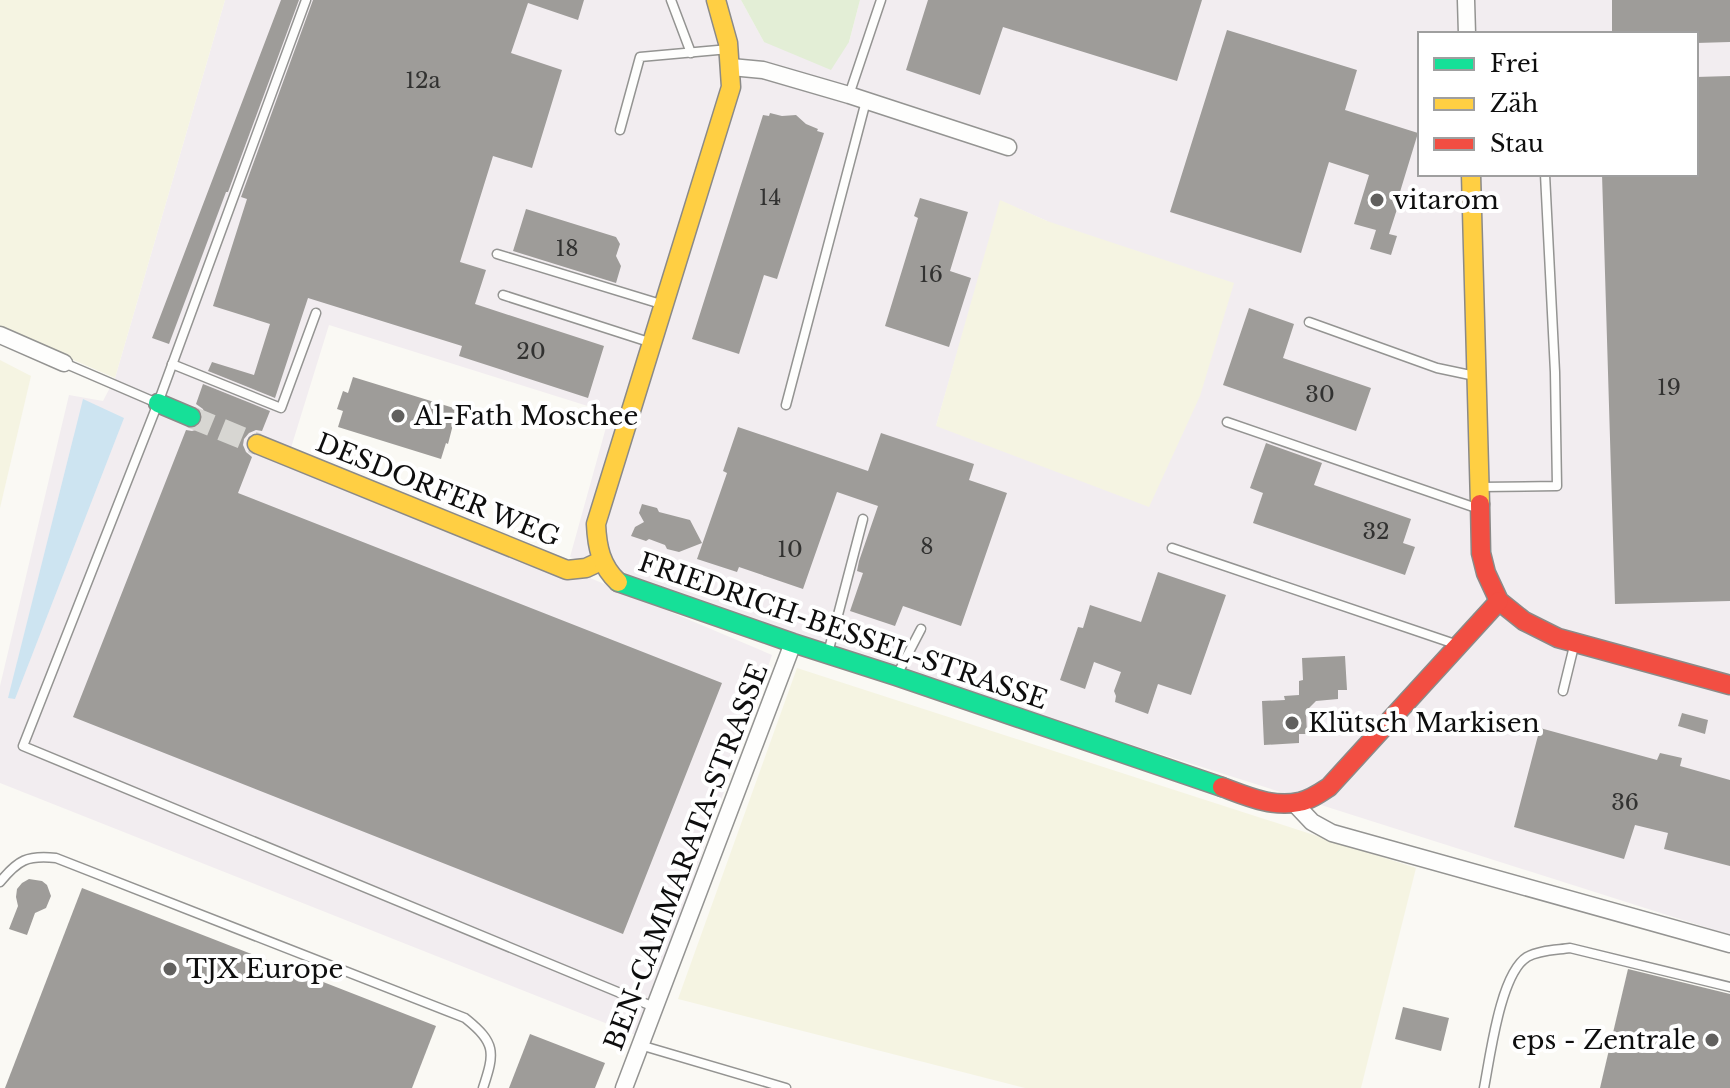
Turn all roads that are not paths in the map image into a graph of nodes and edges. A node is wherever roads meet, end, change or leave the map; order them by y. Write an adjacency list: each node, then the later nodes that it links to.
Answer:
1 (306, 0): 22 (lane)
2 (671, 0): 7 (lane)
3 (716, 0): 8 (street)
4 (881, 0): 9 (lane)
5 (1466, 0): 6 (street)
6 (1467, 32)
7 (691, 53): 8 (lane); 10 (lane)
8 (731, 58): 9 (street); 16 (street, FRIEDRICH-BESSEL-STRASSE)
9 (858, 97): 11 (street); 25 (lane)
10 (620, 130)
11 (1008, 147)
12 (1471, 176): 23 (street)
13 (1545, 176): 29 (lane)
14 (497, 254): 16 (lane)
15 (503, 295): 20 (lane)
16 (665, 305): 20 (street, FRIEDRICH-BESSEL-STRASSE)
17 (316, 313): 22 (lane)
18 (1309, 322): 23 (lane)
19 (0, 335): 21 (street)
20 (653, 343): 33 (street, FRIEDRICH-BESSEL-STRASSE)
21 (64, 363): 24 (lane)
22 (172, 364): 24 (lane)
23 (1476, 376): 29 (street)
24 (158, 403): 26 (street); 47 (lane)
25 (786, 405)
26 (191, 417)
27 (1227, 422): 30 (lane)
28 (257, 444): 33 (street, DESDORFER WEG)
29 (1479, 487): 30 (street)
30 (1480, 510): 34 (street)
31 (863, 519): 39 (lane)
32 (1172, 548): 38 (lane)
33 (601, 561): 36 (street, FRIEDRICH-BESSEL-STRASSE)
34 (1499, 601): 37 (street); 38 (street)
35 (921, 629): 40 (lane)
36 (793, 643): 39 (street, FRIEDRICH-BESSEL-STRASSE); 47 (street, BEN-CAMMARATA-STRASSE)
37 (1575, 643): 41 (street); 42 (lane)
38 (1459, 645): 43 (street)
39 (828, 654): 40 (street, FRIEDRICH-BESSEL-STRASSE)
40 (896, 676): 43 (street, FRIEDRICH-BESSEL-STRASSE)
41 (1730, 685)
42 (1563, 691)
43 (1295, 804): 45 (street)
44 (0, 882): 49 (lane)
45 (1730, 944)
46 (1730, 987): 52 (lane)
47 (654, 1007): 48 (street, BEN-CAMMARATA-STRASSE)
48 (640, 1045): 50 (street, BEN-CAMMARATA-STRASSE); 51 (lane)
49 (483, 1088)
50 (624, 1088)
51 (786, 1088)
52 (1484, 1088)

